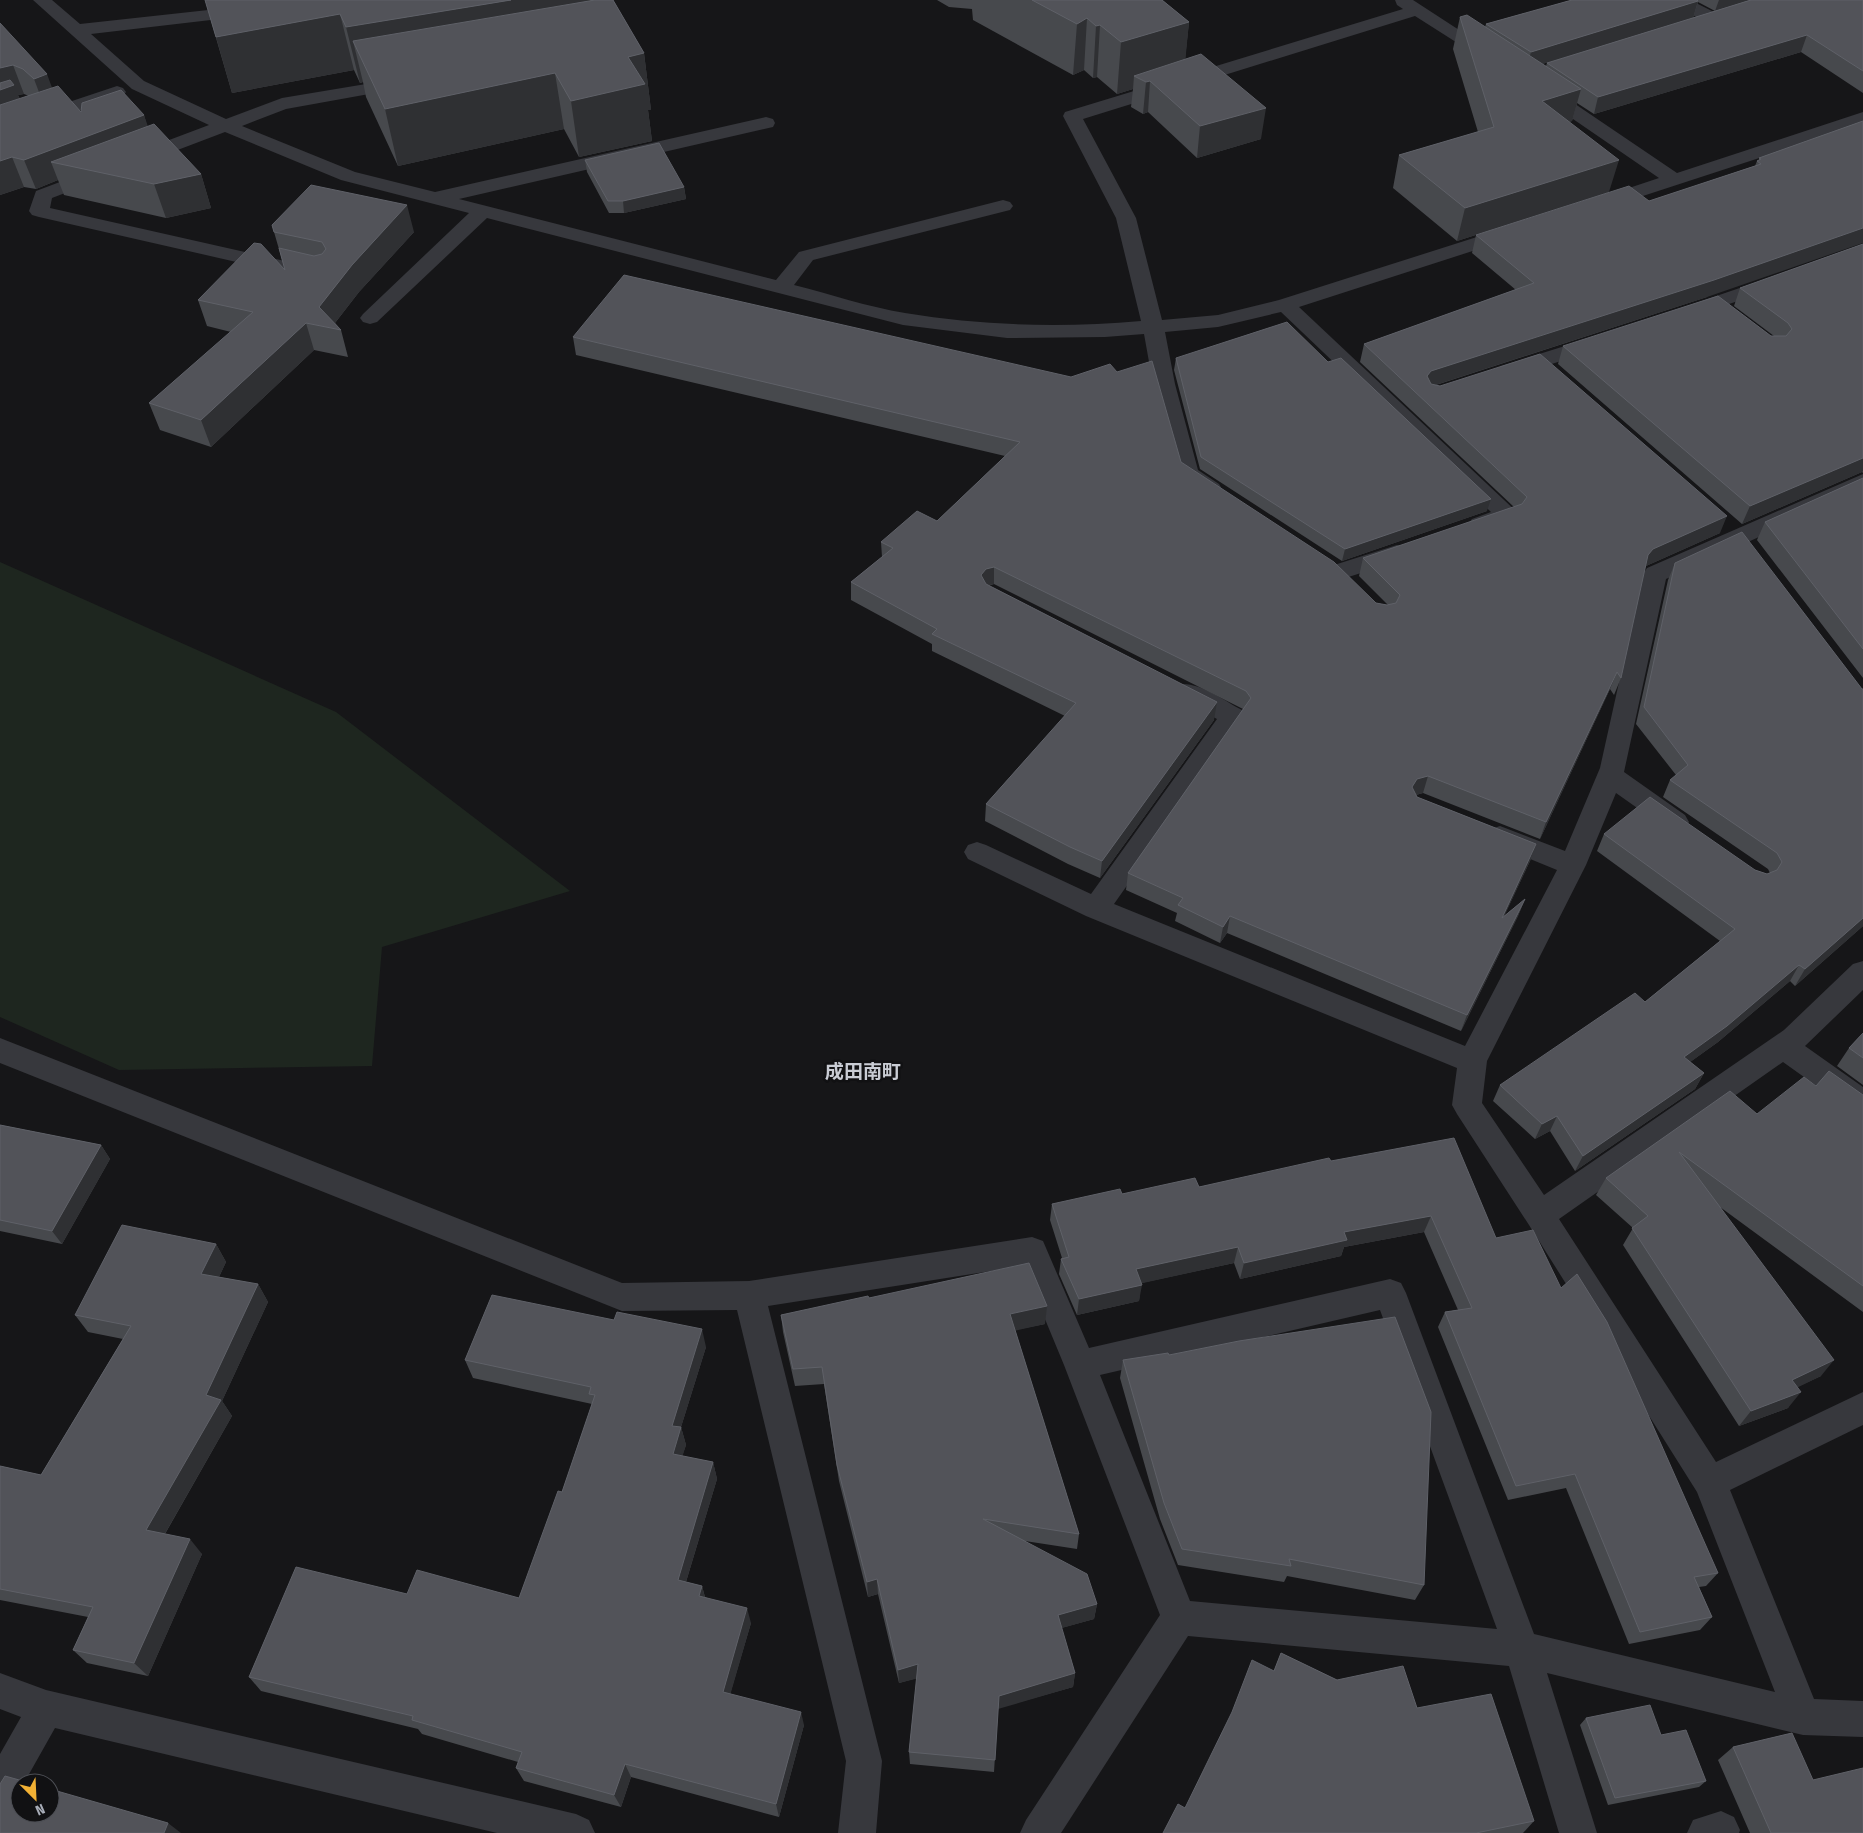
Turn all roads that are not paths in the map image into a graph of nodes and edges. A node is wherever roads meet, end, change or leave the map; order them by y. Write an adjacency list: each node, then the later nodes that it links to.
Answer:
1 (42, 0): 9 (street)
2 (1402, 0): 5 (street)
3 (1678, 0): 7 (street)
4 (264, 9): 9 (street)
5 (1418, 10): 10 (street); 32 (street)
6 (1730, 13): 7 (street)
7 (1712, 18): 8 (street)
8 (1693, 24)
9 (76, 30): 13 (street)
10 (1500, 62)
11 (420, 80): 16 (street)
12 (1532, 84): 18 (street)
13 (138, 85): 16 (street); 17 (street)
14 (1863, 118): 18 (street)
15 (766, 123): 19 (street)
16 (224, 125): 19 (street); 24 (street)
17 (0, 131)
18 (1675, 180): 21 (street)
19 (435, 198): 22 (street)
20 (1003, 206): 26 (street)
21 (1589, 208)
22 (483, 210): 26 (street); 29 (street)
23 (1523, 229): 28 (street)
24 (322, 275)
25 (1791, 276): 27 (street)
26 (781, 287): 32 (street)
27 (1716, 303): 30 (street); 31 (street)
28 (1285, 305): 32 (street); 37 (street)
29 (370, 318)
30 (1669, 318)
31 (1737, 319)
32 (1153, 326): 36 (street)
33 (1613, 337): 34 (street)
34 (1492, 376)
35 (1863, 481): 41 (street)
36 (1228, 500)
37 (1461, 531)
38 (1414, 547): 39 (street)
39 (1339, 573)
40 (1162, 680): 46 (street)
41 (1610, 775): 43 (street); 45 (street)
42 (1475, 826): 45 (street)
43 (1700, 838)
44 (977, 852): 46 (street)
45 (1573, 865): 50 (street)
46 (1096, 908): 50 (street)
47 (1863, 972): 48 (street)
48 (1782, 1046): 51 (street); 52 (street)
49 (0, 1050): 53 (street)
50 (1472, 1061): 52 (street)
51 (1863, 1103)
52 (1540, 1215): 56 (street)
53 (749, 1296): 54 (street); 65 (street)
54 (1080, 1365): 57 (street); 58 (street)
55 (1863, 1408): 56 (street)
56 (1710, 1482): 61 (street)
57 (1179, 1618): 58 (street); 66 (street)
58 (1522, 1649): 61 (street); 67 (street)
59 (0, 1692): 60 (street)
60 (46, 1708): 63 (street); 64 (street)
61 (1803, 1717): 62 (street)
62 (1863, 1719)
63 (0, 1790)
64 (576, 1833)
65 (856, 1833)
66 (1039, 1833)
67 (1578, 1833)

